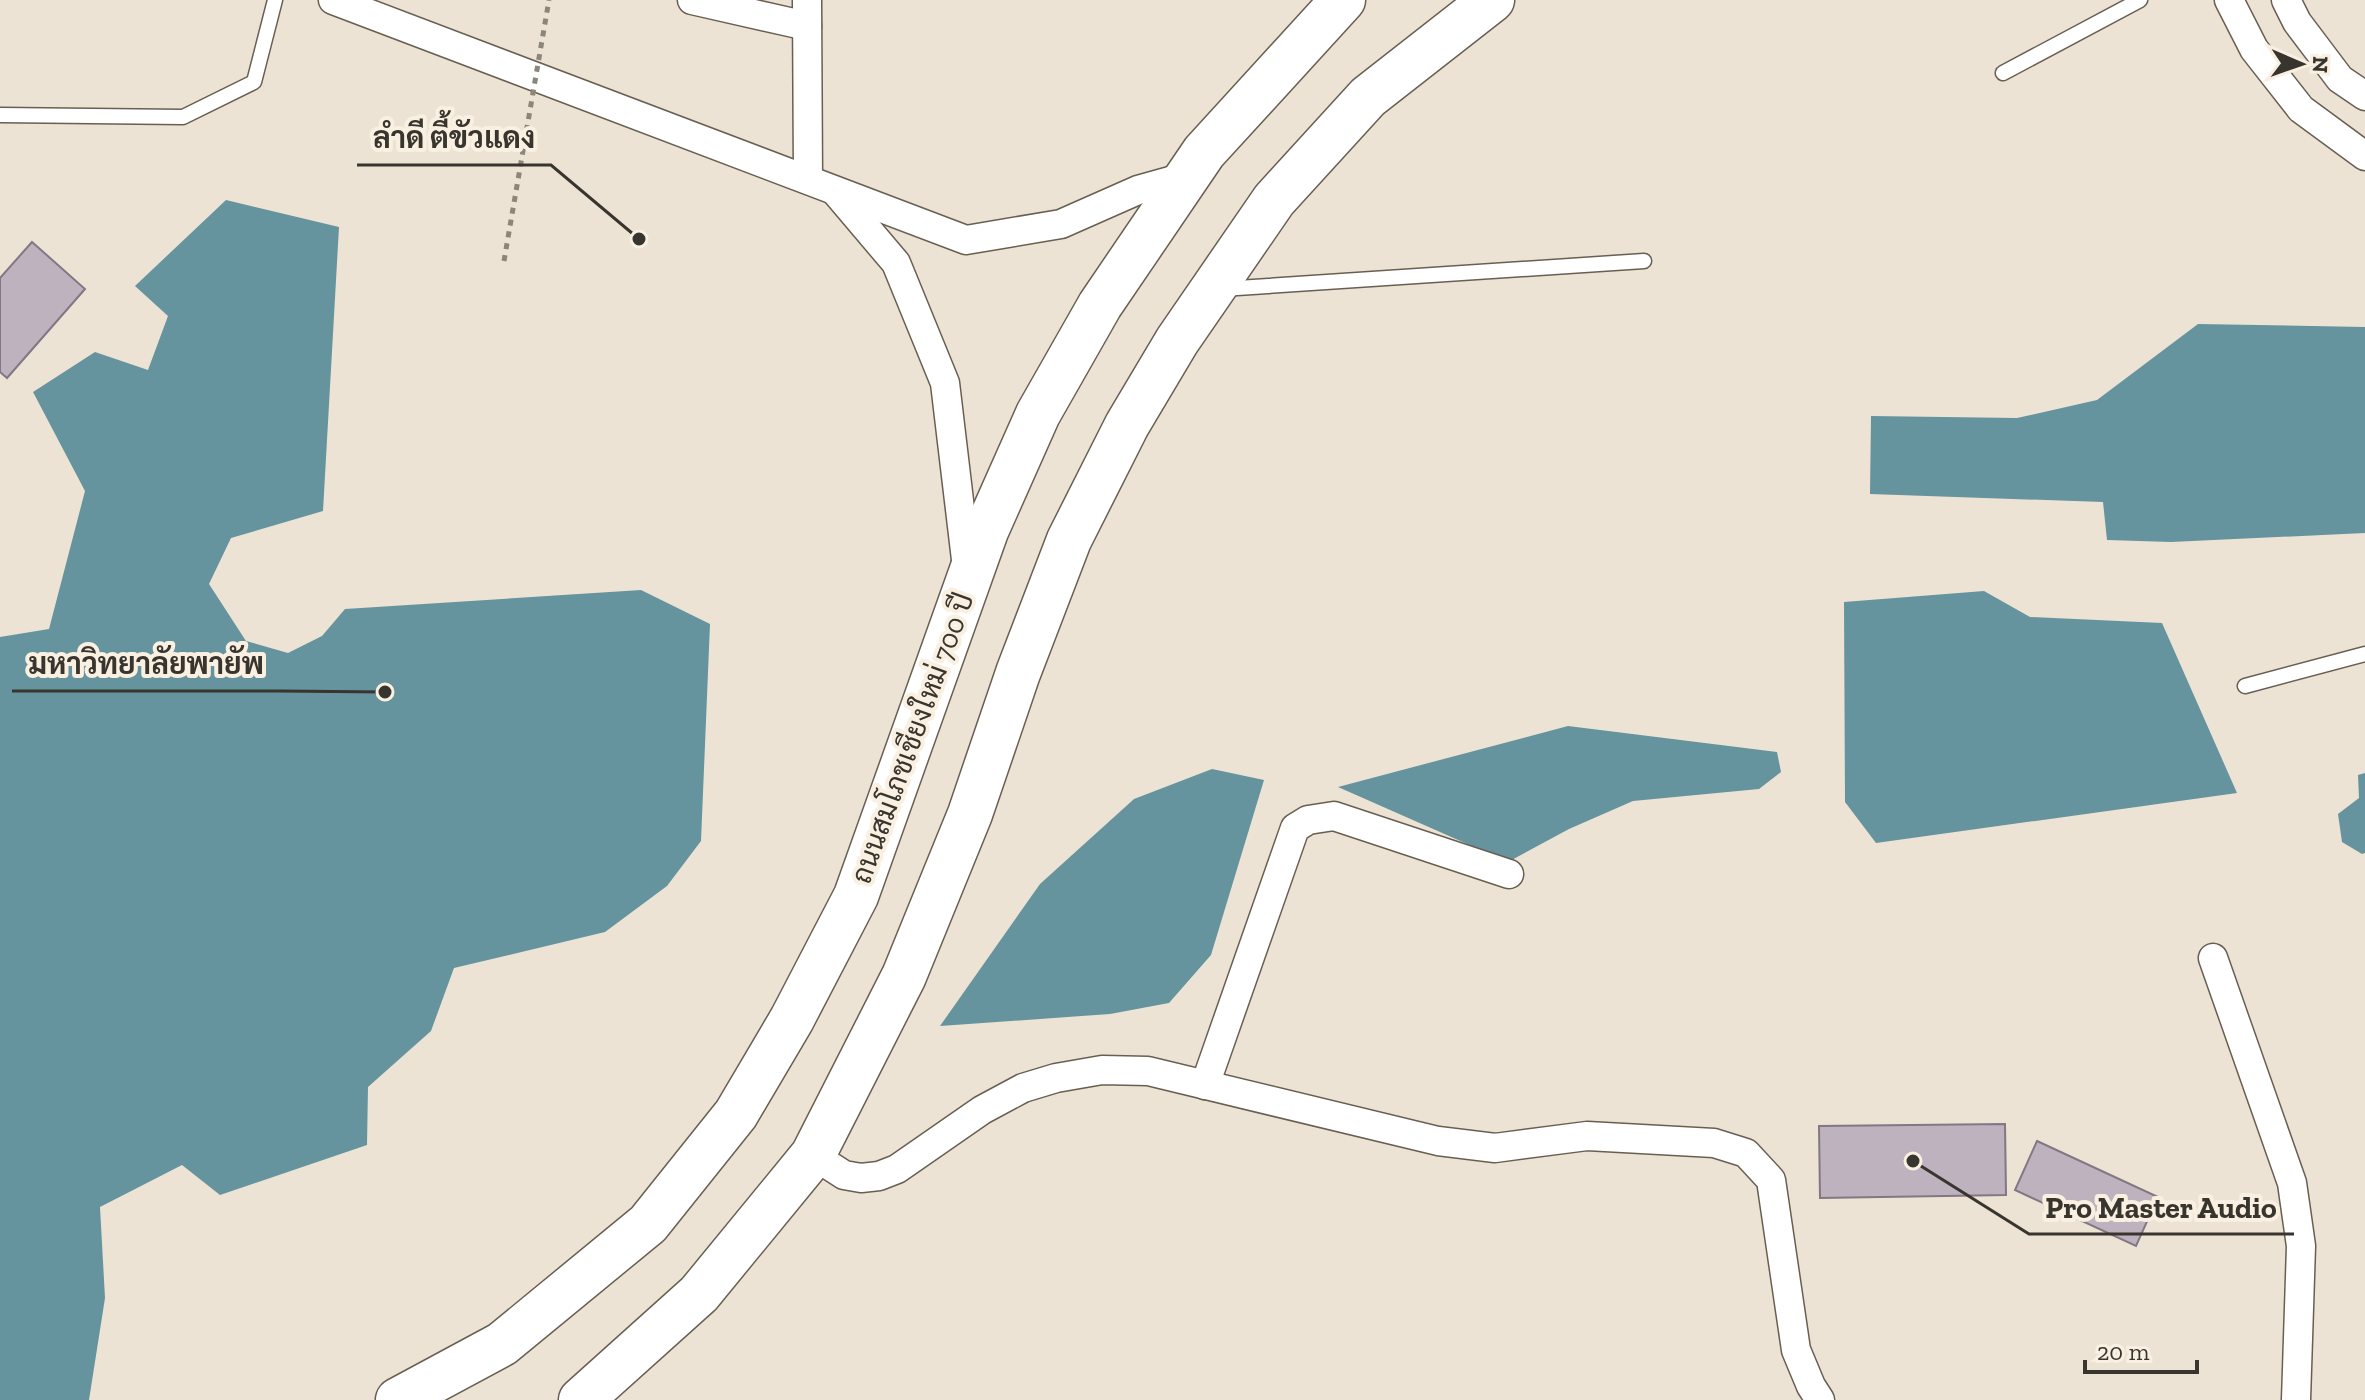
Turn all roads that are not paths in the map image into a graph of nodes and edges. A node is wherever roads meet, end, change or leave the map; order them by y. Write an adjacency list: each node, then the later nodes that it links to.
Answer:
1 (275, 0): 12 (lane)
2 (333, 0): 15 (street)
3 (692, 0): 9 (street)
4 (1343, 0): 14 (main road, ถนนสมโภชเชียงใหม่ 700 ปี)
5 (1492, 0): 17 (main road)
6 (2138, 0): 10 (lane)
7 (2229, 0): 13 (street)
8 (2286, 0): 11 (street)
9 (807, 13): 15 (street)
10 (2003, 73)
11 (2365, 96)
12 (0, 115)
13 (2365, 156)
14 (1188, 176): 15 (street); 18 (main road, ถนนสมโภชเชียงใหม่ 700 ปี)
15 (820, 183): 18 (street)
16 (1644, 261): 17 (lane)
17 (1212, 290): 24 (main road)
18 (969, 580): 25 (main road, ถนนสมโภชเชียงใหม่ 700 ปี)
19 (2365, 654): 20 (lane)
20 (2245, 686)
21 (1509, 874): 23 (street)
22 (2213, 958): 28 (street)
23 (1205, 1085): 24 (street); 27 (street)
24 (813, 1155): 26 (main road)
25 (398, 1400)
26 (581, 1400)
27 (1820, 1400)
28 (2296, 1400)

